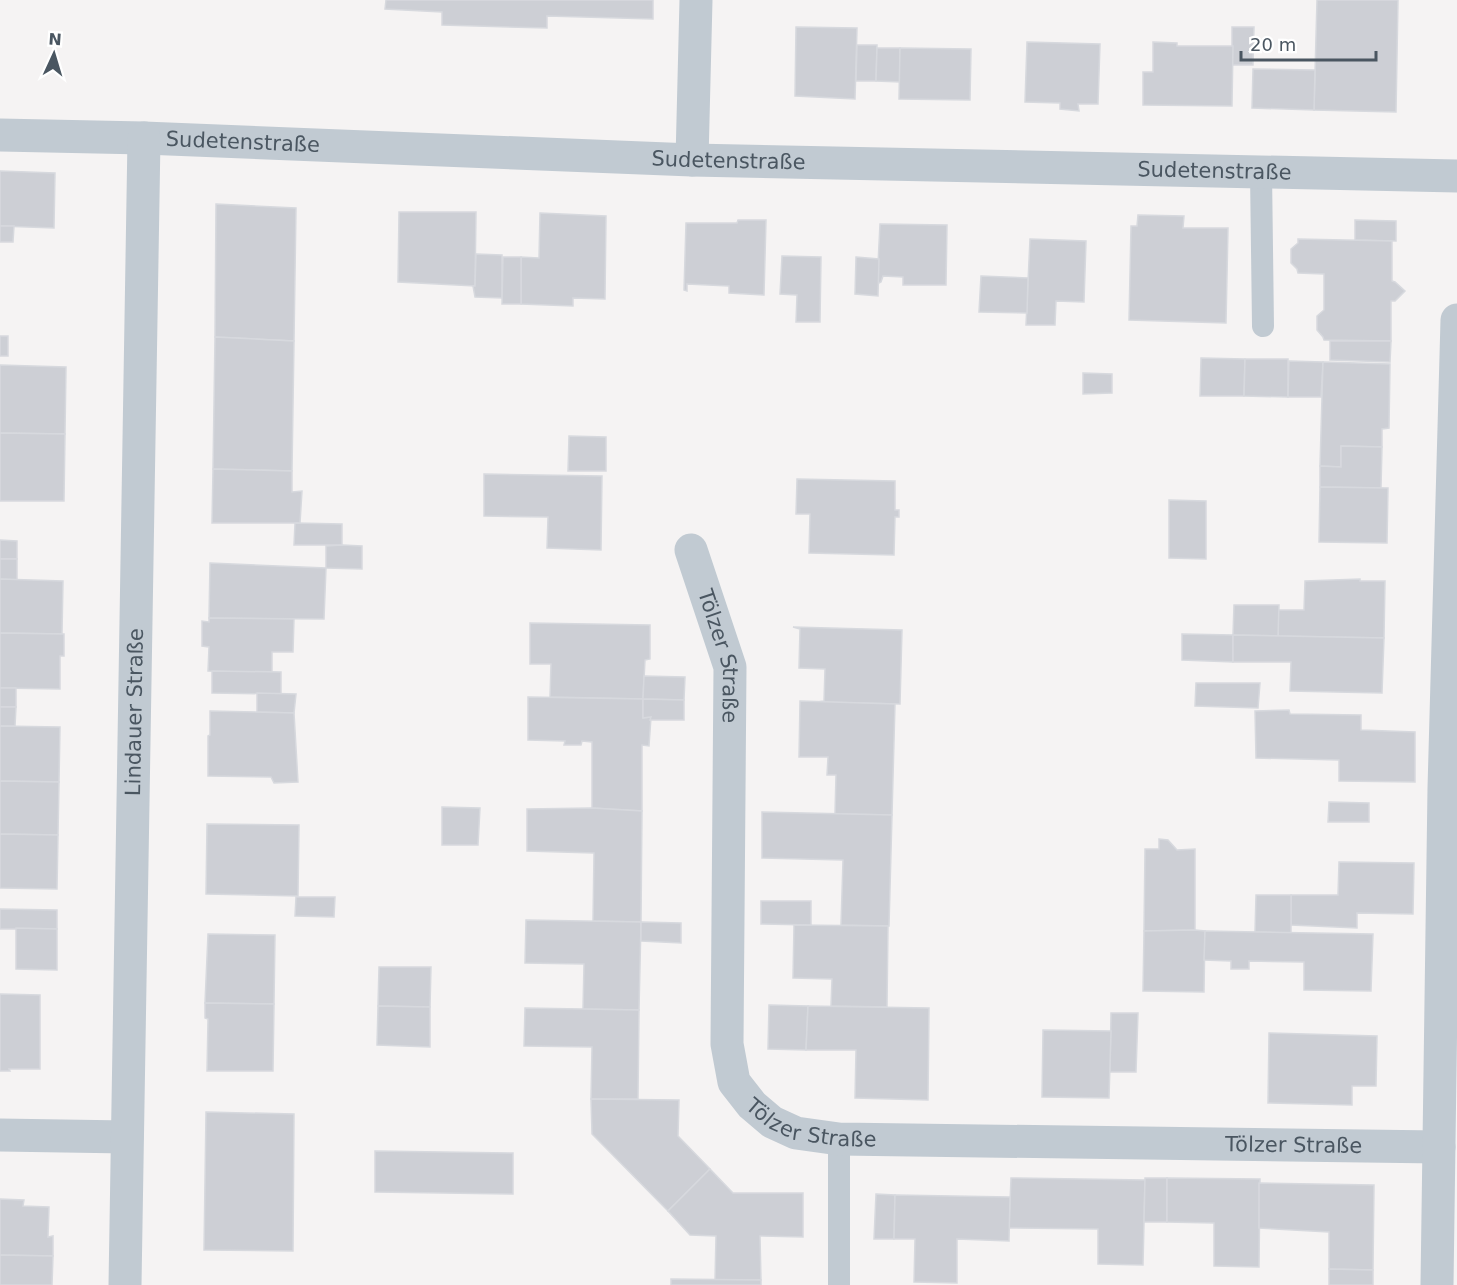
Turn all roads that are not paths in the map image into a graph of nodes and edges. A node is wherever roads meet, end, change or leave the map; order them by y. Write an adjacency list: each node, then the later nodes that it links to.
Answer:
1 (696, 0): 4 (street)
2 (0, 135): 3 (street, Sudetenstraße)
3 (144, 138): 4 (street, Sudetenstraße); 12 (street, Lindauer Straße)
4 (692, 160): 5 (street, Sudetenstraße)
5 (1261, 172): 6 (street, Sudetenstraße); 8 (lane)
6 (1457, 176)
7 (1457, 320): 10 (street)
8 (1263, 326)
9 (691, 550): 13 (street, Tölzer Straße)
10 (1450, 788): 14 (street)
11 (0, 1135): 12 (street)
12 (127, 1137): 15 (street, Lindauer Straße)
13 (839, 1139): 14 (street, Tölzer Straße); 16 (lane)
14 (1439, 1147): 17 (street)
15 (125, 1285)
16 (839, 1285)
17 (1437, 1285)

